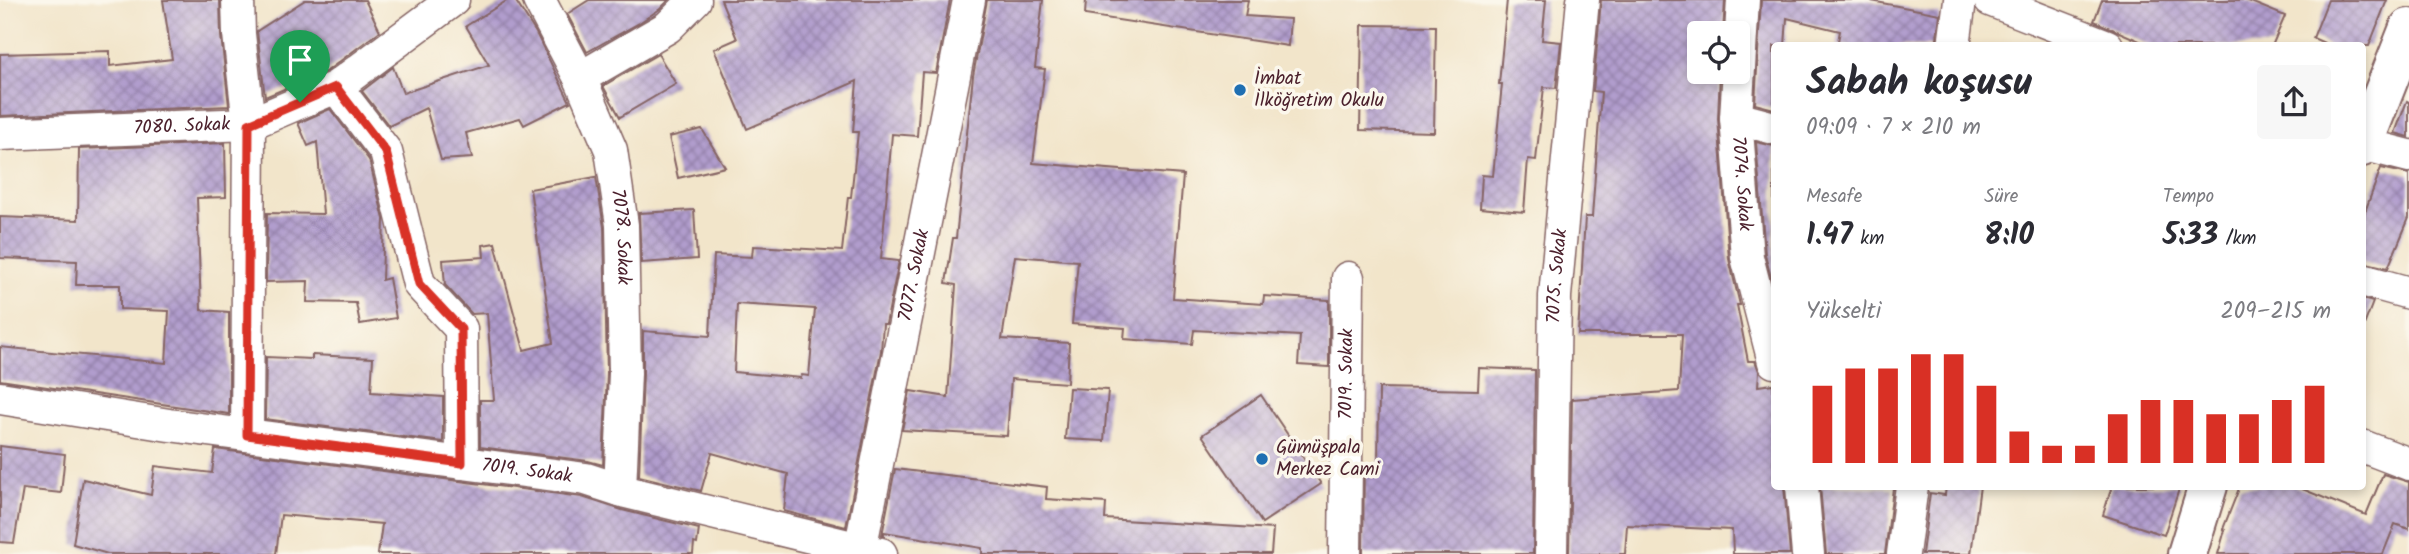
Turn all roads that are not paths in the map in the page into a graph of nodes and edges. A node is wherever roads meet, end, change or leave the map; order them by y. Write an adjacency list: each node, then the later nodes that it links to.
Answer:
1 (238, 0): 16 (street)
2 (453, 0): 14 (street, 7080. Sokak)
3 (539, 0): 13 (street, 7078. Sokak)
4 (695, 0): 13 (street)
5 (969, 0): 35 (street, 7077. Sokak)
6 (1583, 0): 37 (street, 7075. Sokak)
7 (1743, 0): 15 (street, 7074. Sokak)
8 (1960, 0): 11 (street)
9 (1990, 0): 12 (street)
10 (2409, 28): 19 (main road)
11 (1955, 42)
12 (2097, 42)
13 (580, 78): 31 (street, 7078. Sokak)
14 (336, 87): 16 (street, 7080. Sokak); 29 (street)
15 (1736, 118): 17 (street); 25 (street, 7074. Sokak)
16 (249, 124): 18 (street, 7080. Sokak); 27 (street)
17 (1771, 127)
18 (0, 134)
19 (2366, 138)
20 (2366, 147): 21 (street)
21 (2409, 156)
22 (1348, 278): 36 (street, 7019. Sokak)
23 (2366, 281): 24 (street)
24 (2409, 293)
25 (1771, 350)
26 (0, 398): 27 (street, 7019. Sokak)
27 (247, 435): 29 (street, 7019. Sokak)
28 (2366, 448): 30 (street)
29 (462, 463): 31 (street, 7019. Sokak)
30 (2409, 464)
31 (620, 490): 35 (street, 7019. Sokak)
32 (1802, 490): 38 (street)
33 (1911, 490): 39 (street)
34 (2207, 490): 40 (main road)
35 (871, 552)
36 (1345, 554)
37 (1552, 554)
38 (1808, 554)
39 (1903, 554)
40 (2187, 554)

